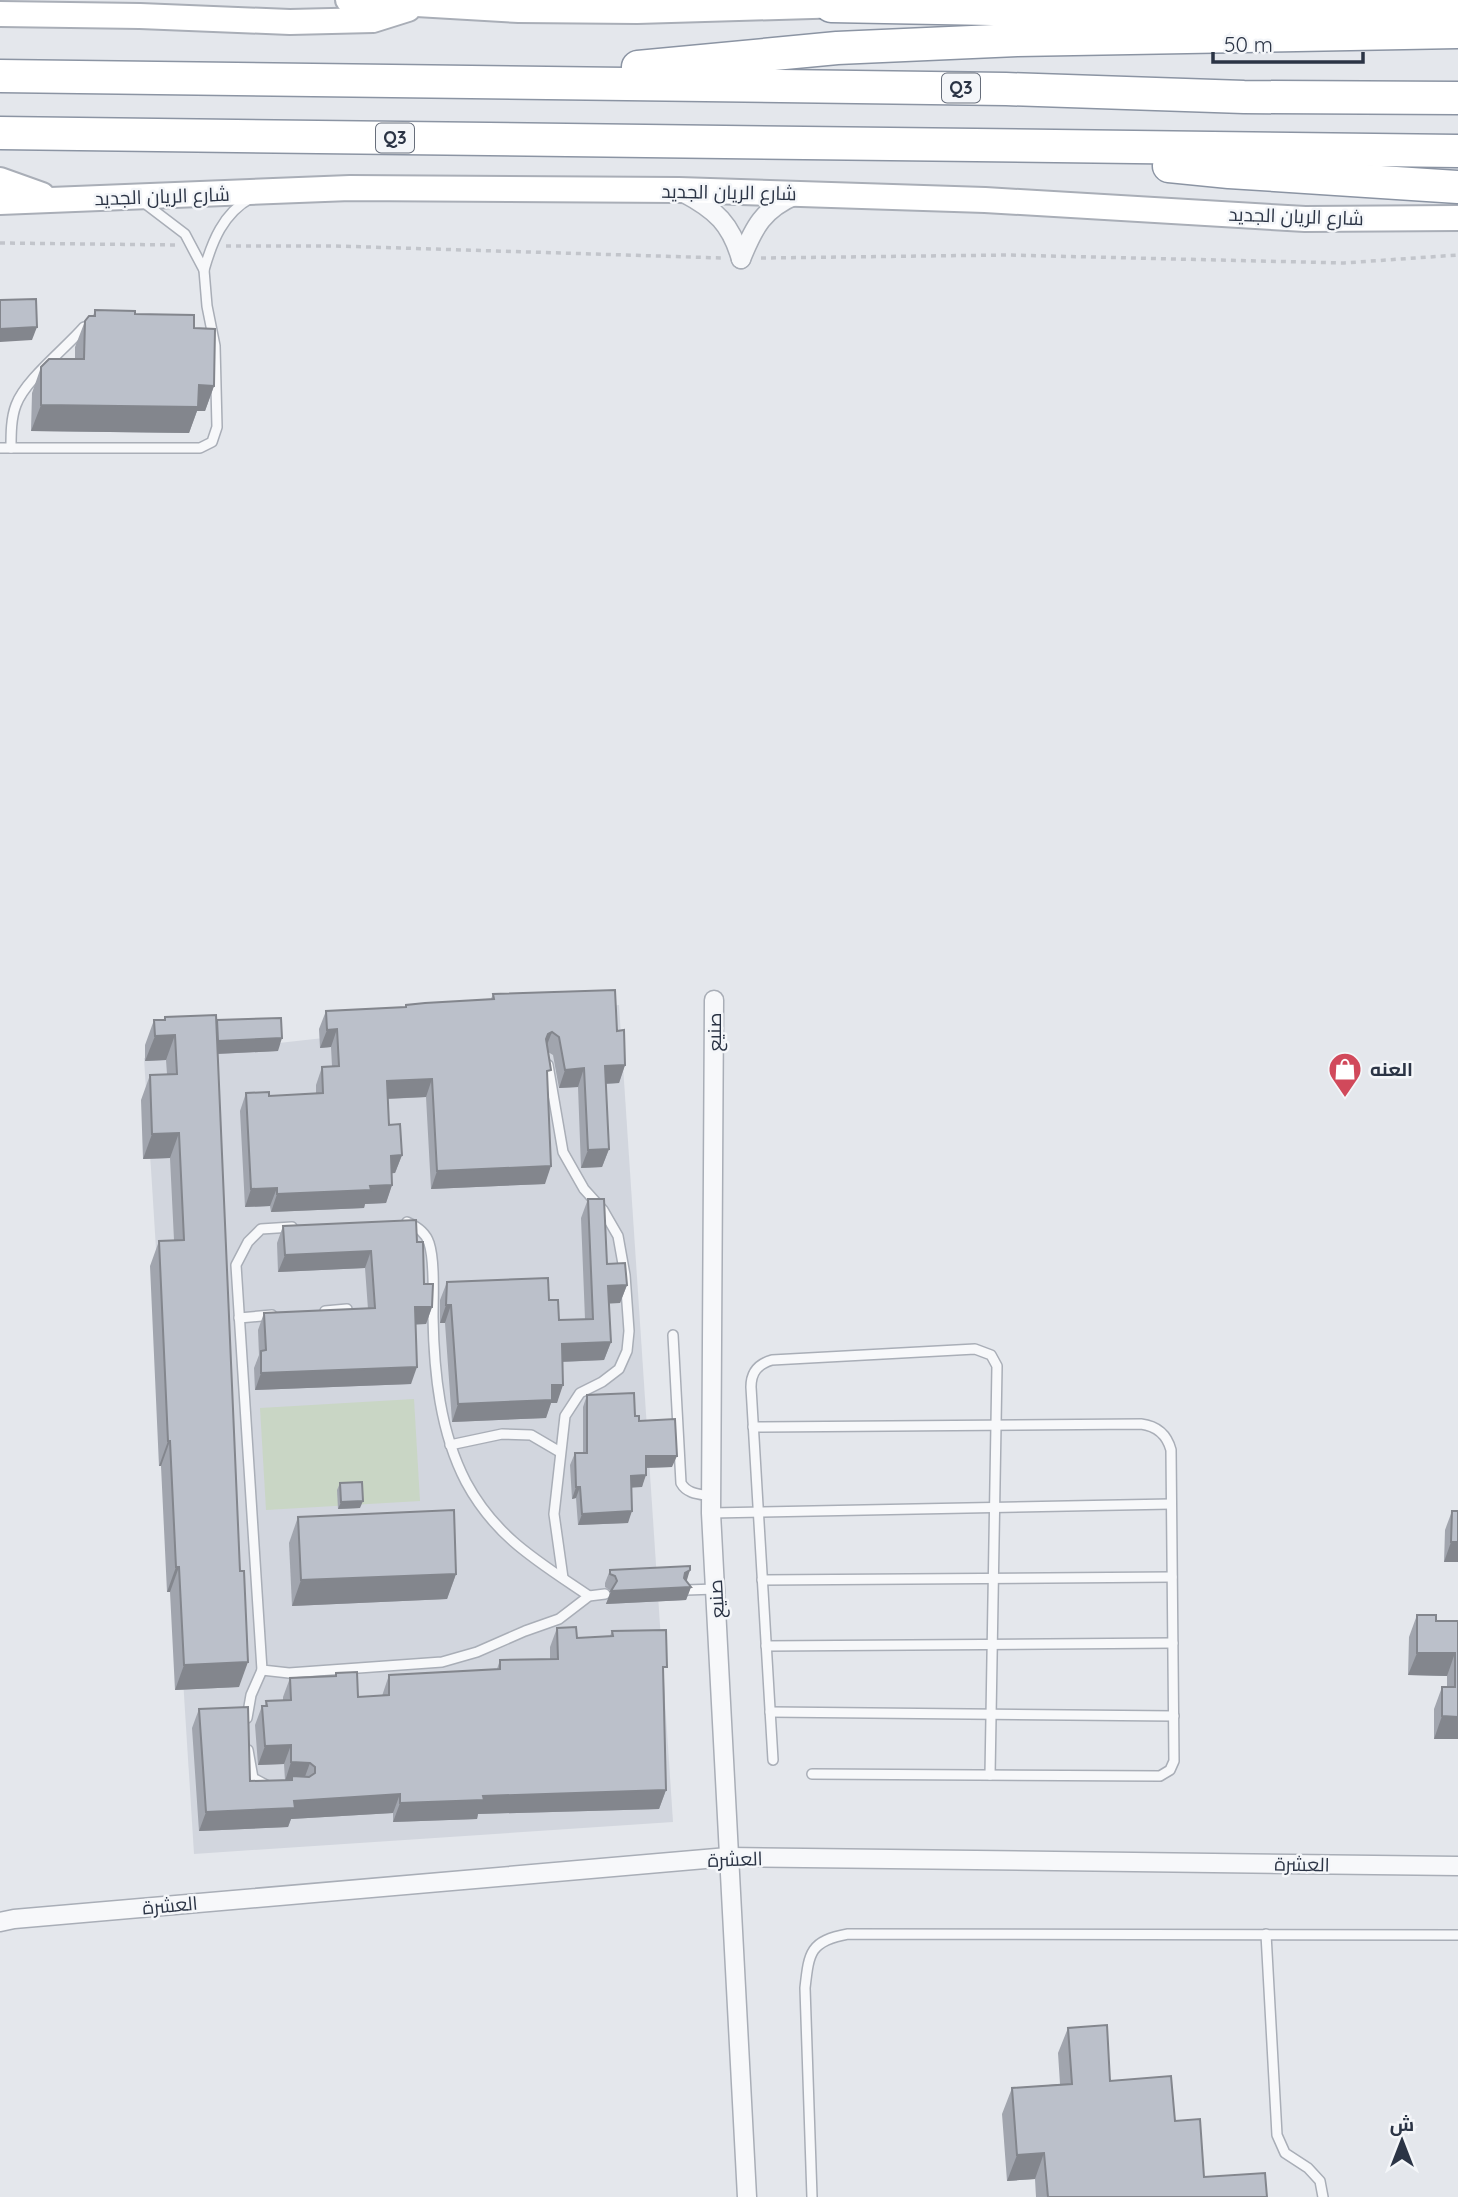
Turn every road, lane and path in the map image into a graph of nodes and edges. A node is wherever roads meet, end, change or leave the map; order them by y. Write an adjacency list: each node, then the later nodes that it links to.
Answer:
1 (348, 0): 3 (street)
2 (913, 0): 6 (street)
3 (425, 4): 4 (street); 9 (street)
4 (530, 5): 5 (street)
5 (626, 5): 6 (street)
6 (831, 6): 11 (highway)
7 (1458, 8): 11 (highway)
8 (0, 15): 9 (street)
9 (49, 15): 10 (street)
10 (0, 26)
11 (1194, 26): 12 (highway); 14 (highway)
12 (1458, 32)
13 (0, 76): 14 (highway, Q3)
14 (494, 82): 15 (highway, Q3)
15 (1458, 98)
16 (0, 133): 17 (highway, Q3)
17 (1036, 147): 18 (highway, Q3); 20 (highway)
18 (1458, 151)
19 (0, 180): 25 (street)
20 (1458, 187)
21 (679, 190): 22 (street, شارع الريان الجديد); 23 (street, شارع الريان الجديد); 23 (street)
22 (264, 191): 24 (street, شارع الريان الجديد); 28 (lane)
23 (799, 193): 27 (street, شارع الريان الجديد)
24 (136, 197): 25 (street, شارع الريان الجديد); 28 (lane)
25 (58, 200): 26 (street, شارع الريان الجديد)
26 (3, 202)
27 (1458, 218)
28 (204, 270): 30 (lane)
29 (199, 321): 30 (lane)
30 (210, 322): 33 (lane)
31 (93, 324): 33 (lane)
32 (0, 448): 33 (lane)
33 (11, 448)
34 (714, 1000): 48 (street, صنيع)
35 (547, 1056): 46 (lane)
36 (394, 1222): 45 (lane)
37 (301, 1227): 41 (lane)
38 (347, 1309): 39 (lane)
39 (320, 1311)
40 (280, 1315): 41 (lane)
41 (239, 1318): 62 (lane)
42 (673, 1335): 48 (lane)
43 (996, 1425): 44 (lane); 44 (lane); 47 (lane); 49 (lane)
44 (753, 1427): 50 (lane)
45 (450, 1445): 46 (lane); 52 (lane)
46 (559, 1452): 52 (lane)
47 (1171, 1504): 49 (lane); 51 (lane)
48 (711, 1505): 50 (lane); 55 (street, صنيع)
49 (995, 1507): 50 (lane); 53 (lane)
50 (758, 1511): 54 (lane)
51 (1172, 1577): 53 (lane); 59 (lane)
52 (563, 1578): 58 (lane)
53 (993, 1578): 54 (lane); 60 (lane)
54 (762, 1580): 61 (lane)
55 (716, 1589): 56 (lane); 72 (street, صنيع)
56 (686, 1590)
57 (605, 1594): 58 (lane)
58 (589, 1596): 62 (lane)
59 (1173, 1643): 60 (lane); 65 (lane)
60 (992, 1644): 61 (lane); 64 (lane)
61 (766, 1646): 63 (lane)
62 (262, 1670): 66 (lane)
63 (770, 1712): 64 (lane); 68 (lane)
64 (991, 1714): 65 (lane); 70 (lane)
65 (1174, 1716): 70 (lane)
66 (247, 1724)
67 (247, 1736): 71 (lane)
68 (773, 1760)
69 (812, 1774): 70 (lane)
70 (990, 1775)
71 (278, 1787)
72 (728, 1857): 73 (street, العشرة); 74 (street, العشرة); 77 (street, صنيع)
73 (1458, 1866)
74 (5, 1919)
75 (1266, 1934): 76 (lane); 78 (lane); 79 (lane)
76 (1458, 1935)
77 (747, 2197)
78 (812, 2197)
79 (1323, 2197)

